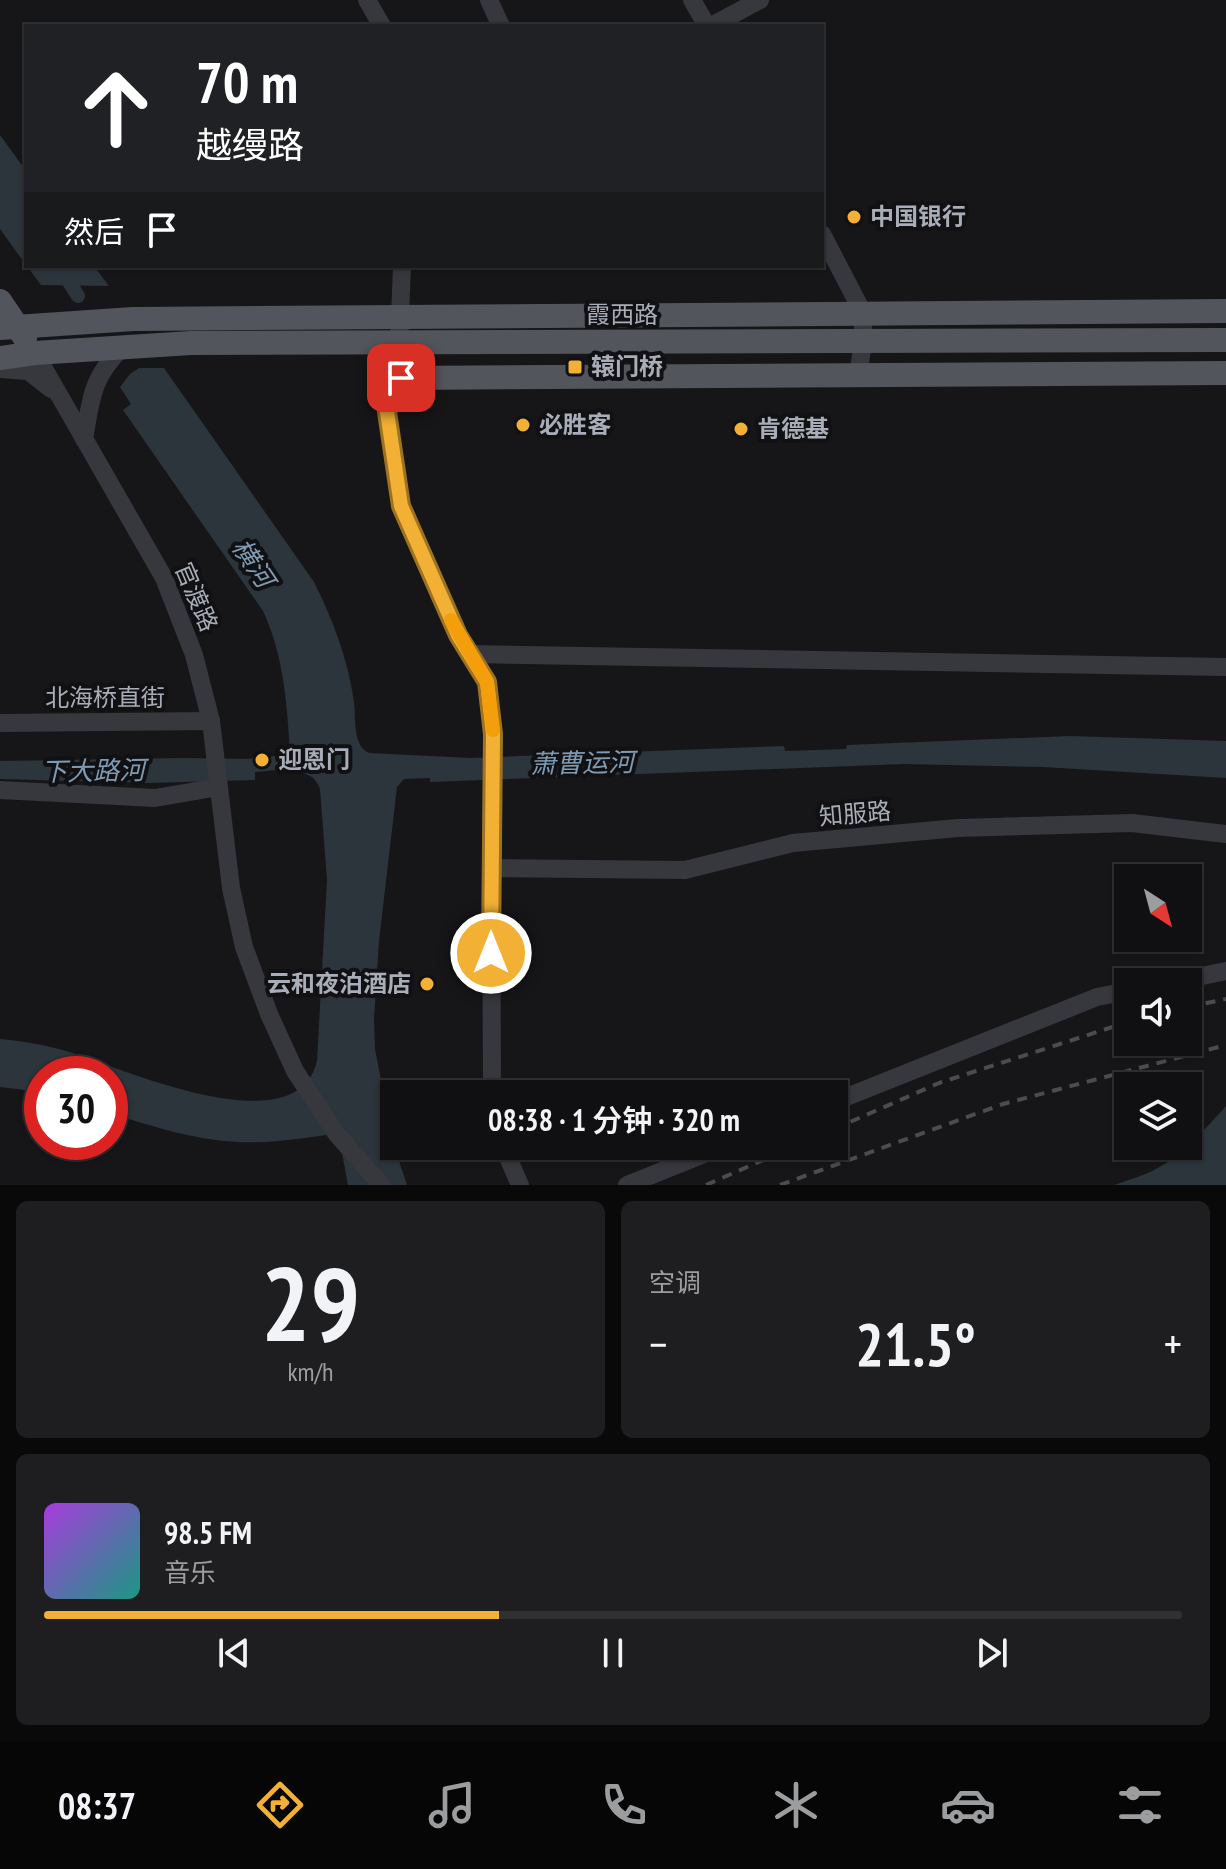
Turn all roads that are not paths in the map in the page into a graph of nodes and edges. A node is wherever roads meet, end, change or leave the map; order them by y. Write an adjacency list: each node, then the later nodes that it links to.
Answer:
1 (367, 0): 5 (street)
2 (489, 0): 6 (street)
3 (692, 0): 7 (street)
4 (760, 0): 8 (street)
5 (381, 24)
6 (500, 24)
7 (708, 24)
8 (713, 24)
9 (824, 238): 13 (street)
10 (402, 268): 14 (street)
11 (0, 301): 15 (main road)
12 (1226, 311): 13 (main road, 霞西路)
13 (863, 313): 14 (main road, 霞西路); 18 (street)
14 (399, 317): 15 (main road, 霞西路); 17 (street)
15 (9, 329): 20 (main road)
16 (1226, 340): 18 (main road, 霞西路)
17 (399, 343): 18 (main road, 霞西路); 19 (main road, 霞西路); 25 (main road)
18 (863, 343): 24 (street)
19 (123, 347): 20 (main road, 霞西路); 27 (street)
20 (35, 353): 21 (main road, 霞西路); 26 (street, 官渡路)
21 (0, 358)
22 (0, 369): 26 (street)
23 (1226, 373): 24 (main road)
24 (858, 375): 25 (main road)
25 (401, 378): 28 (street)
26 (58, 394): 27 (street, 官渡路)
27 (84, 439): 30 (street, 官渡路)
28 (470, 654): 29 (street); 35 (street)
29 (1226, 667)
30 (211, 721): 31 (street, 北海桥直街); 32 (street, 官渡路)
31 (0, 723)
32 (219, 787): 33 (street); 43 (street, 官渡路)
33 (0, 790)
34 (1226, 834): 35 (street, 知服路)
35 (491, 868): 39 (street)
36 (1226, 971): 37 (street)
37 (1202, 976)
38 (1114, 994): 40 (street)
39 (492, 1080)
40 (848, 1096)
41 (509, 1160): 44 (street)
42 (689, 1160): 45 (street)
43 (381, 1185)
44 (520, 1185)
45 (627, 1185)

